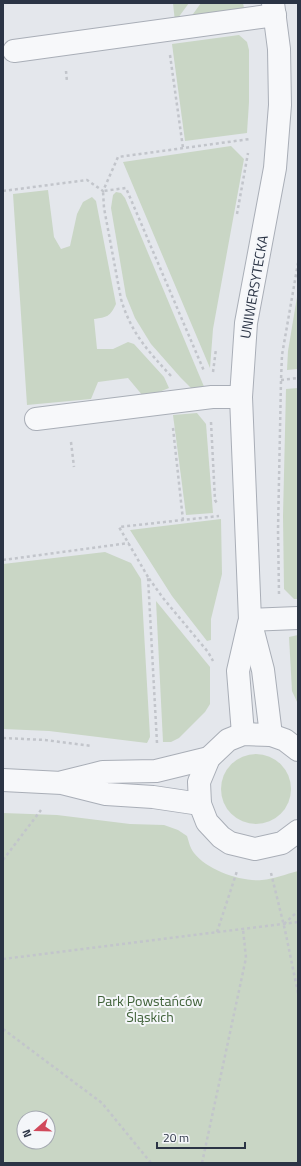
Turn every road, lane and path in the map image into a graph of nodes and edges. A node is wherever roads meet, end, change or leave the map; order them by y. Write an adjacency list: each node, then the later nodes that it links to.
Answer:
1 (274, 9): 2 (street); 12 (street, UNIWERSYTECKA)
2 (175, 29): 3 (street); 5 (path)
3 (14, 51)
4 (250, 139): 5 (path)
5 (183, 148): 7 (path)
6 (3, 191): 7 (path)
7 (103, 191): 9 (path); 13 (path)
8 (298, 263): 11 (path)
9 (208, 375)
10 (298, 378): 11 (path)
11 (280, 380): 21 (path)
12 (241, 397): 13 (street); 22 (street, UNIWERSYTECKA)
13 (183, 400): 14 (street)
14 (36, 419)
15 (172, 428): 17 (path)
16 (224, 516): 17 (path)
17 (183, 520): 18 (path)
18 (130, 543): 19 (path); 20 (path)
19 (3, 560)
20 (148, 577): 23 (path); 27 (path)
21 (289, 618): 22 (street)
22 (250, 620): 24 (street, UNIWERSYTECKA); 25 (street, UNIWERSYTECKA)
23 (216, 665)
24 (243, 734): 25 (street); 30 (street)
25 (271, 735): 29 (street)
26 (3, 738): 28 (path)
27 (157, 745)
28 (99, 747)
29 (298, 750)
30 (209, 758): 32 (street); 33 (street)
31 (3, 780): 32 (street)
32 (62, 783): 33 (street)
33 (200, 804): 37 (street)
34 (33, 809): 35 (path)
35 (41, 810): 36 (path); 38 (path)
36 (48, 810)
37 (298, 832)
38 (3, 860)
39 (232, 866): 45 (path)
40 (270, 868): 43 (path)
41 (298, 911): 43 (path)
42 (298, 922): 43 (path)
43 (283, 924): 44 (path); 47 (path)
44 (244, 929): 45 (path); 50 (path)
45 (217, 932): 46 (path)
46 (3, 959)
47 (298, 993)
48 (3, 1029): 49 (path)
49 (151, 1163)
50 (202, 1163)

